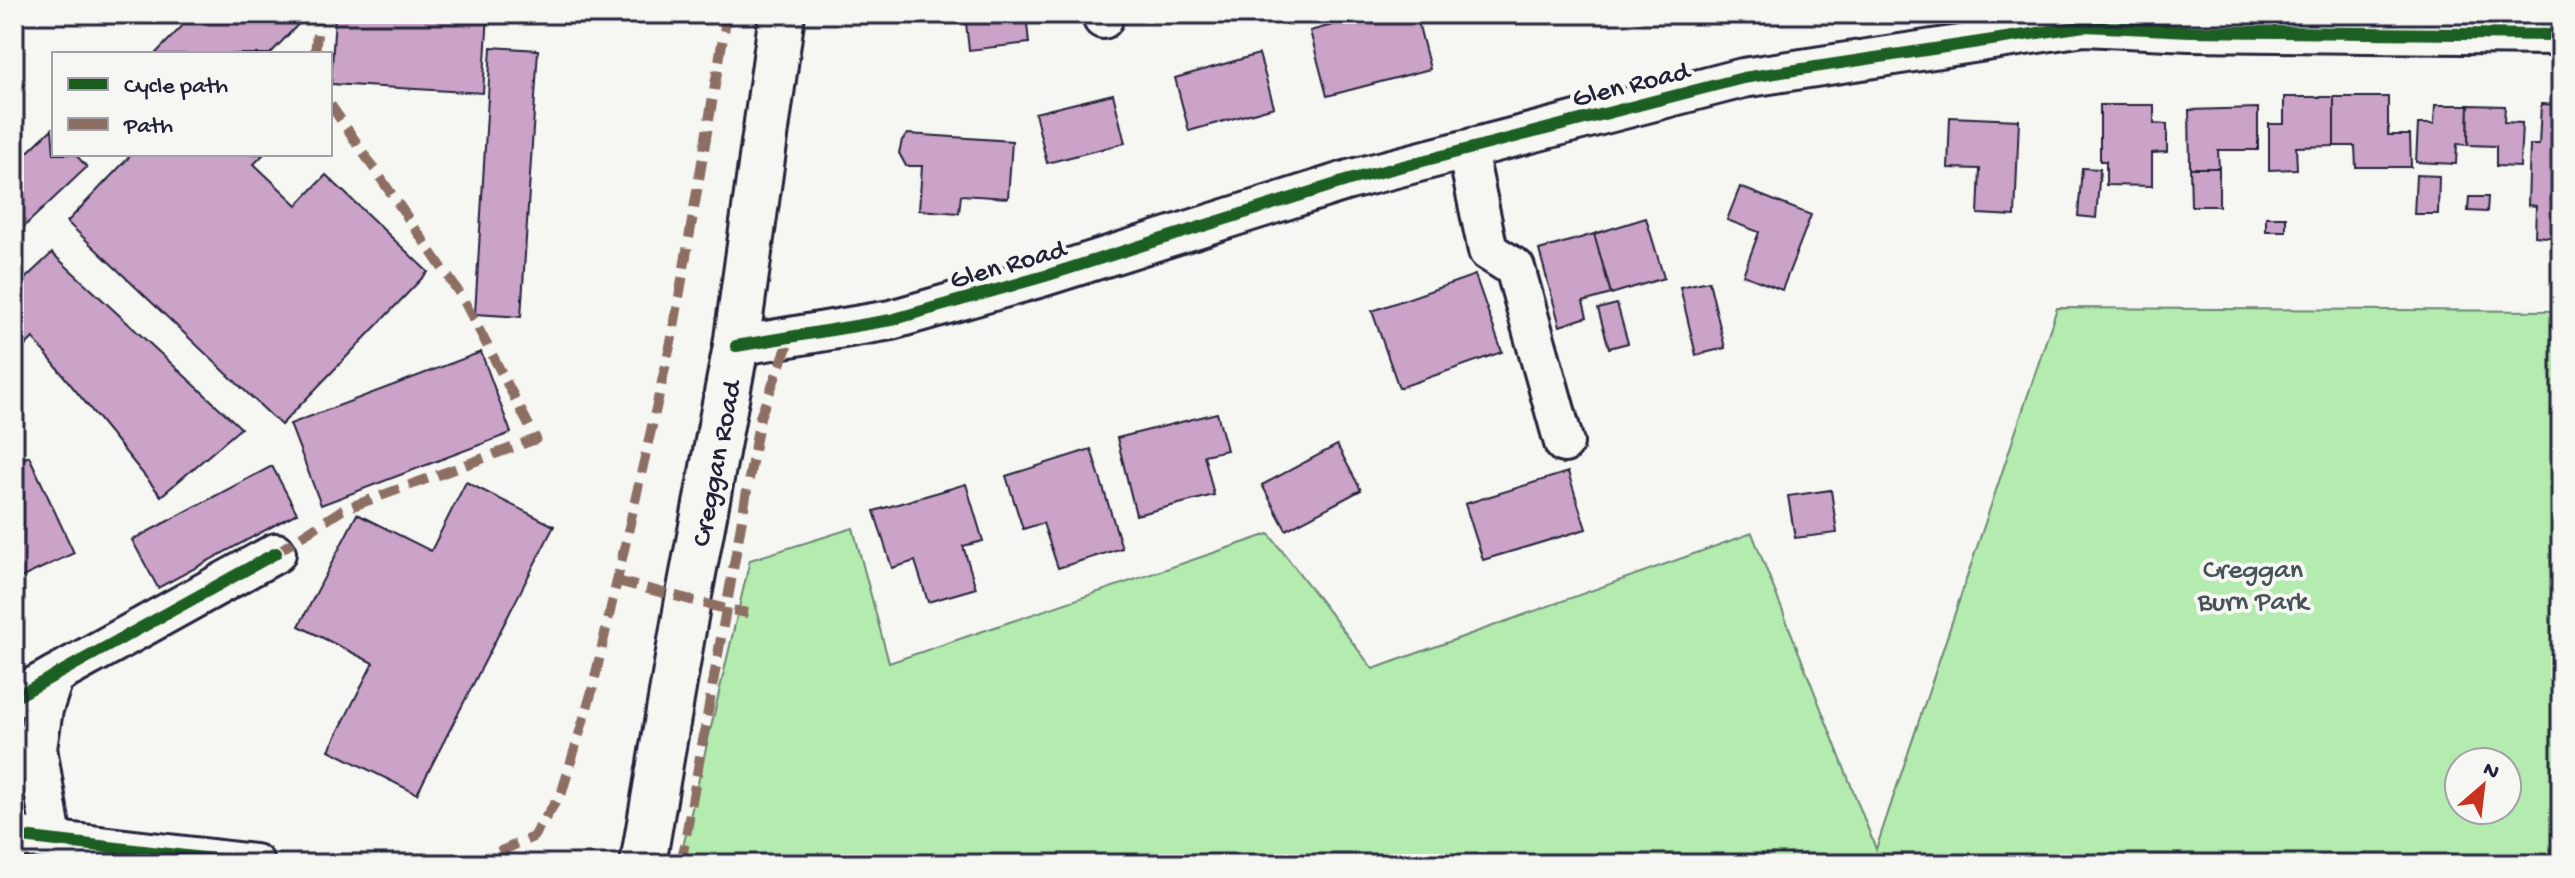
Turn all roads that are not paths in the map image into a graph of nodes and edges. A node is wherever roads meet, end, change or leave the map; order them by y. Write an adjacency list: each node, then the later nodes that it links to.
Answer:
1 (782, 14): 5 (main road, Creggan Road)
2 (2085, 20): 3 (street, Glen Road); 4 (street, Glen Road)
3 (2561, 35)
4 (1467, 150): 5 (street, Glen Road); 6 (street)
5 (736, 346): 13 (main road, Creggan Road)
6 (1564, 443)
7 (276, 553): 8 (street)
8 (54, 676): 9 (street); 11 (street)
9 (14, 698)
10 (14, 836): 11 (street)
11 (52, 839): 12 (street)
12 (255, 864)
13 (643, 864)

